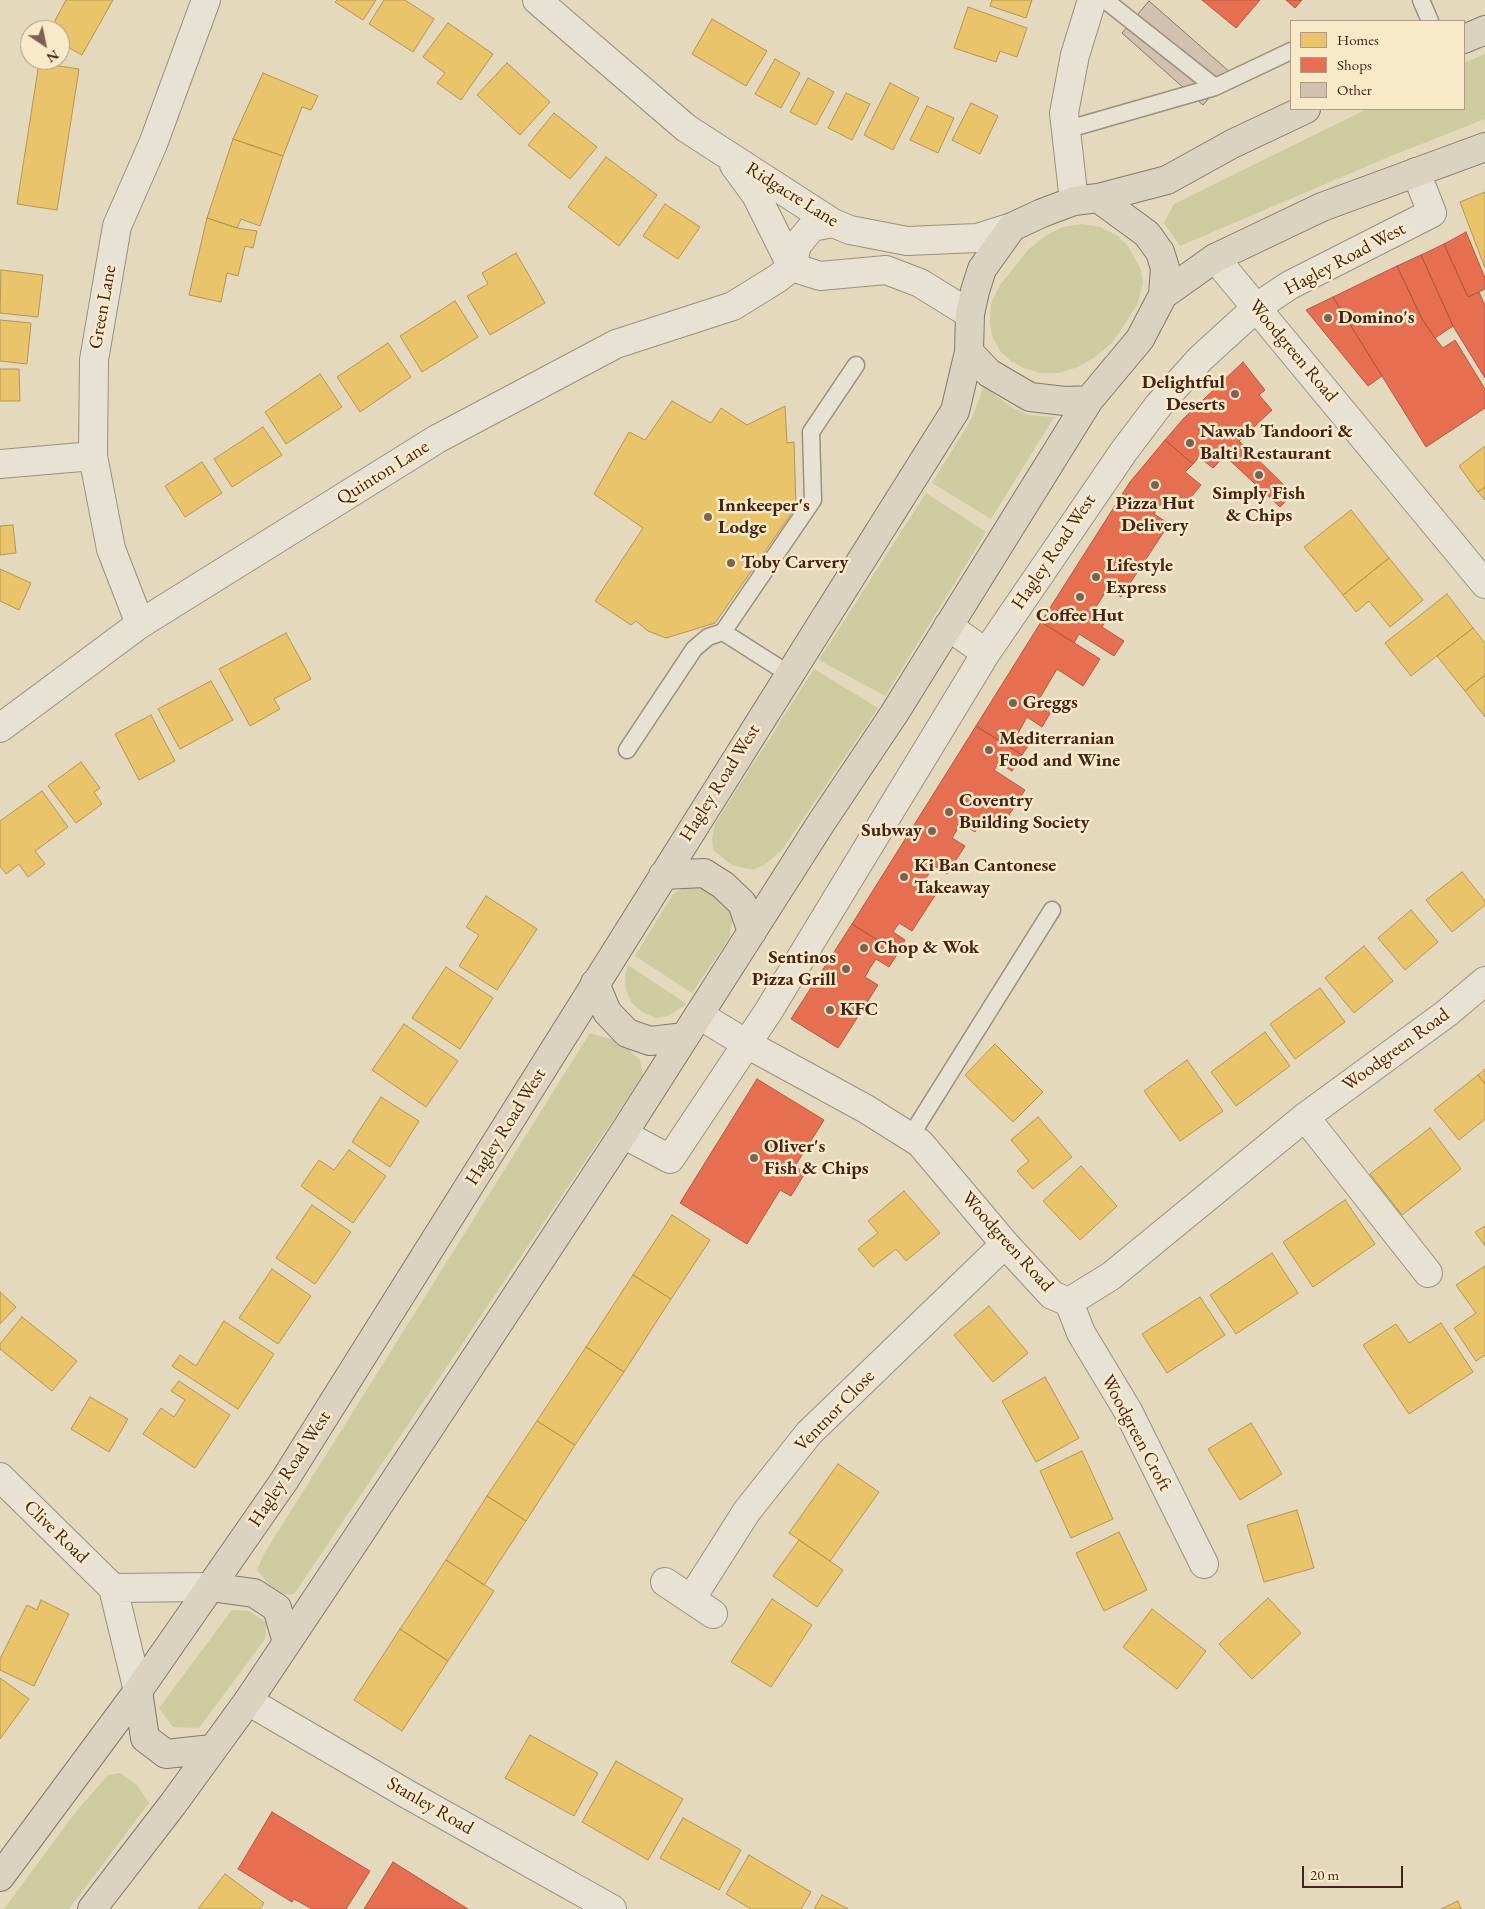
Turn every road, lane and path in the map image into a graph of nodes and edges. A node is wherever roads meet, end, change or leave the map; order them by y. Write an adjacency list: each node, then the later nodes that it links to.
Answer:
1 (206, 0): 28 (street, Green Lane)
2 (537, 0): 14 (street, Ridgacre Lane)
3 (1092, 0): 12 (street)
4 (1105, 0): 10 (lane)
5 (1421, 0): 6 (lane)
6 (1430, 20)
7 (1485, 30): 8 (highway)
8 (1465, 39)
9 (1290, 51): 10 (lane)
10 (1215, 87): 12 (lane)
11 (1304, 110): 16 (highway)
12 (1065, 130): 16 (street)
13 (1485, 147): 15 (highway)
14 (722, 150): 17 (street, Ridgacre Lane); 20 (street, Ridgacre Lane)
15 (1416, 172): 19 (highway); 23 (street, Hagley Road West)
16 (1086, 199): 18 (highway); 22 (highway)
17 (842, 226): 18 (street, Ridgacre Lane); 20 (street); 21 (street)
18 (1012, 228): 24 (highway, Hagley Road West)
19 (1215, 258): 22 (highway); 23 (street, Woodgreen Road)
20 (792, 267): 21 (street); 31 (street, Quinton Lane)
21 (846, 274): 24 (street)
22 (1163, 295): 27 (highway)
23 (1258, 307): 30 (street, Woodgreen Road); 34 (street, Hagley Road West)
24 (970, 314): 25 (highway, Hagley Road West)
25 (969, 352): 27 (highway); 35 (highway, Hagley Road West)
26 (856, 365): 33 (lane)
27 (1090, 400): 32 (highway)
28 (93, 456): 29 (street); 31 (street, Green Lane)
29 (0, 464)
30 (1485, 584)
31 (140, 624): 36 (street, Quinton Lane)
32 (948, 626): 34 (street); 40 (highway)
33 (723, 632): 35 (lane); 37 (lane)
34 (986, 653): 45 (street, Hagley Road West)
35 (788, 674): 38 (highway, Hagley Road West)
36 (0, 728)
37 (627, 750)
38 (663, 875): 40 (highway); 42 (highway, Hagley Road West)
39 (1052, 910): 48 (lane)
40 (752, 932): 43 (highway)
41 (1485, 981): 46 (street, Woodgreen Road)
42 (595, 983): 44 (highway); 55 (highway, Hagley Road West)
43 (700, 1015): 44 (highway); 45 (street, Woodgreen Road)
44 (685, 1038): 47 (highway)
45 (747, 1044): 47 (street, Hagley Road West); 48 (street, Woodgreen Road)
46 (1305, 1117): 50 (street); 51 (street, Woodgreen Road)
47 (623, 1134): 59 (highway)
48 (910, 1137): 49 (street, Woodgreen Road)
49 (1005, 1244): 51 (street, Woodgreen Road); 57 (street, Ventnor Close)
50 (1428, 1273)
51 (1068, 1302): 53 (street, Woodgreen Croft)
52 (1, 1480): 56 (street, Clive Road)
53 (1204, 1564)
54 (665, 1582): 57 (street)
55 (210, 1587): 56 (street); 59 (highway); 60 (highway, Hagley Road West)
56 (113, 1588): 60 (street)
57 (691, 1599): 58 (street)
58 (713, 1614)
59 (287, 1642): 61 (highway)
60 (138, 1691): 62 (highway); 63 (highway, Hagley Road West)
61 (248, 1700): 62 (highway); 65 (street, Stanley Road)
62 (212, 1749): 64 (highway)
63 (0, 1877)
64 (92, 1909)
65 (612, 1909)

